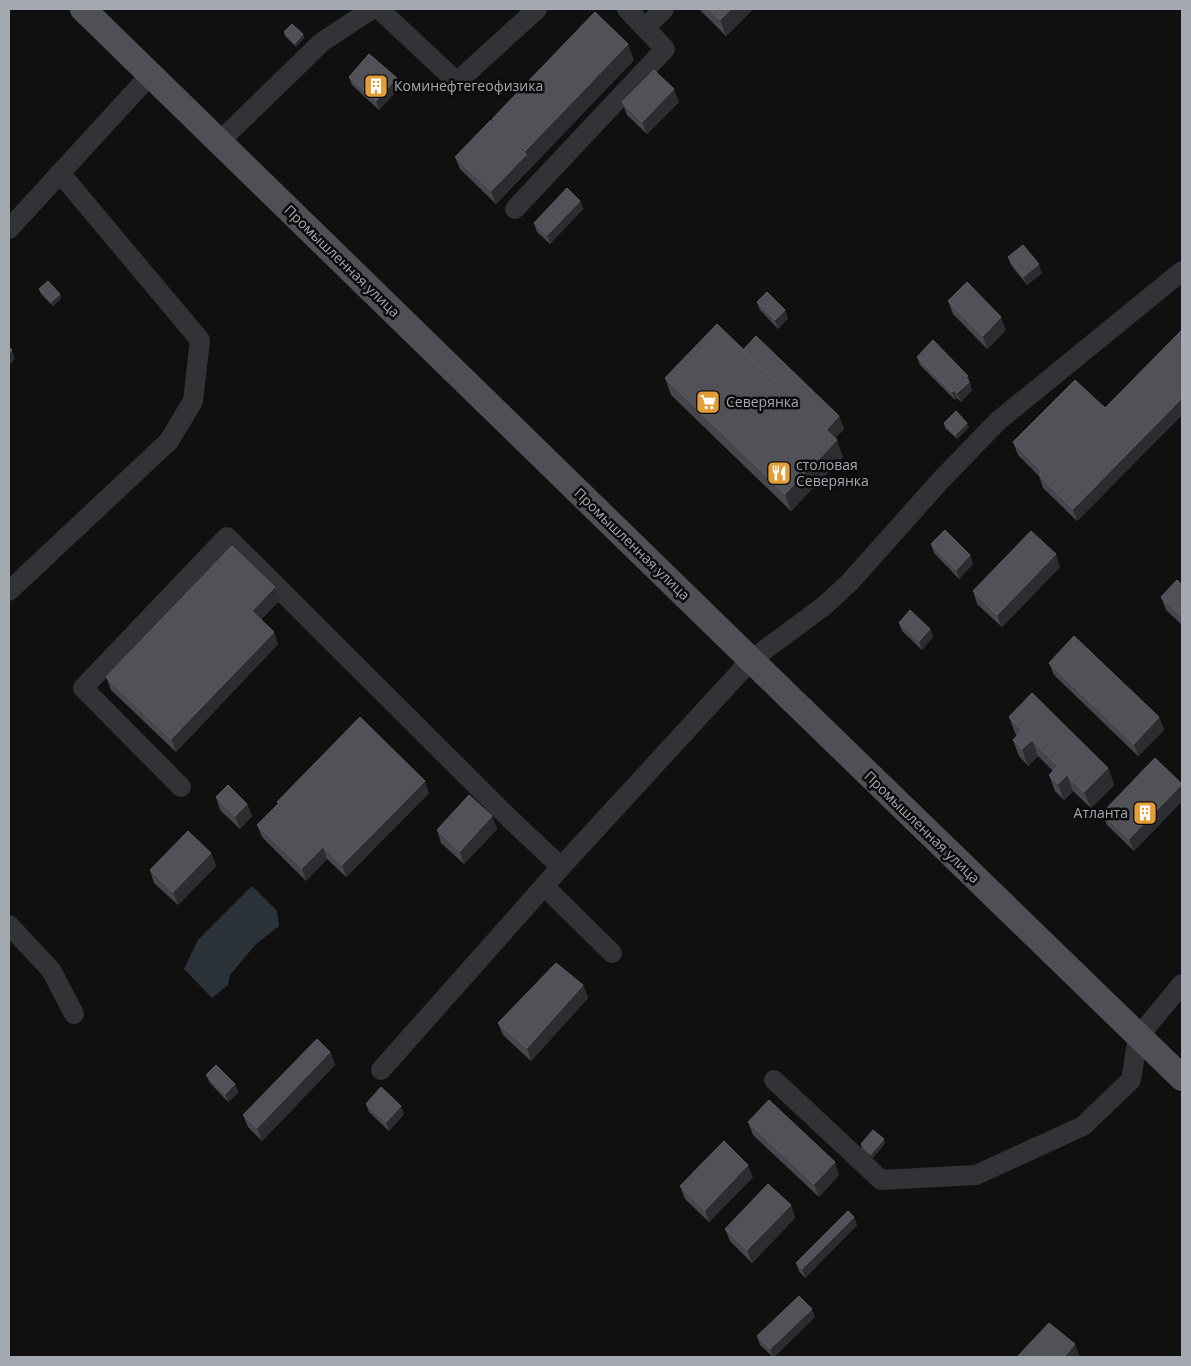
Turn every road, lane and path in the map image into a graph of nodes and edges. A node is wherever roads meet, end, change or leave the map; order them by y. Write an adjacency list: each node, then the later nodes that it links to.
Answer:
1 (83, 9): 8 (main road, Промышленная улица)
2 (372, 9): 9 (street)
3 (379, 9): 4 (street)
4 (538, 9)
5 (627, 9): 7 (street)
6 (664, 9): 7 (street)
7 (645, 28): 11 (street)
8 (150, 74): 9 (main road, Промышленная улица); 10 (street)
9 (219, 142): 15 (main road, Промышленная улица)
10 (60, 173): 12 (street); 14 (street)
11 (515, 209)
12 (13, 216)
13 (1182, 271): 15 (street)
14 (9, 591)
15 (751, 660): 17 (street); 23 (main road, Промышленная улица)
16 (181, 787): 17 (street)
17 (561, 867): 18 (street)
18 (544, 886): 20 (street); 24 (street)
19 (9, 925): 22 (street)
20 (612, 954)
21 (1182, 984): 23 (street)
22 (74, 1014)
23 (1138, 1037): 25 (main road, Промышленная улица); 26 (street)
24 (380, 1070)
25 (1182, 1078)
26 (774, 1080)

